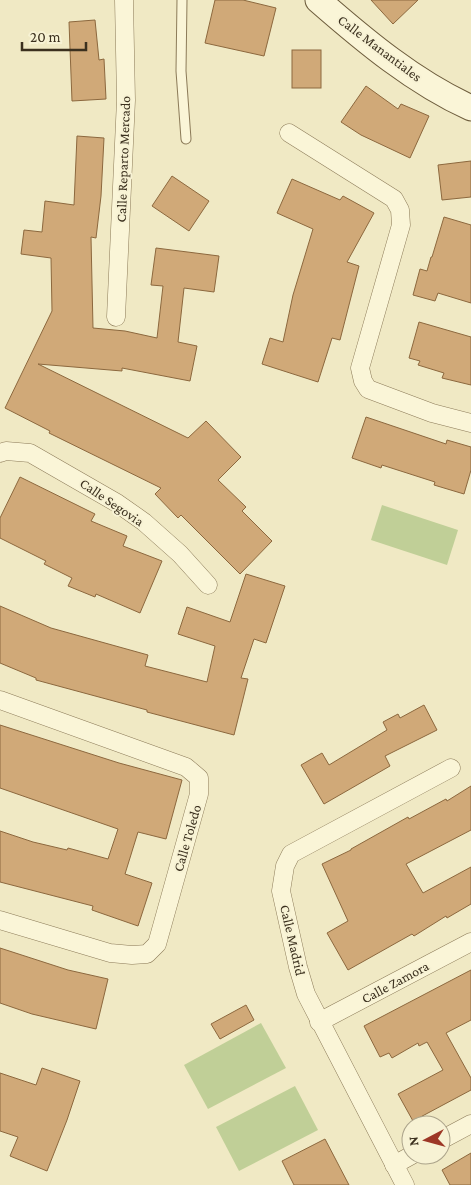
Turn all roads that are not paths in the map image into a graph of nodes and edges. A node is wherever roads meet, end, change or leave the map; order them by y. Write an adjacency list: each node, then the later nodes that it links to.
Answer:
1 (124, 0): 7 (street, Calle Reparto Mercado)
2 (182, 0): 6 (lane)
3 (318, 0): 4 (street, Calle Manantiales)
4 (471, 108)
5 (289, 133): 8 (street)
6 (186, 139)
7 (116, 317)
8 (471, 423)
9 (0, 453): 10 (street, Calle Segovia)
10 (208, 585)
11 (0, 700): 13 (street, Calle Toledo)
12 (451, 768): 15 (street, Calle Madrid)
13 (0, 920)
14 (471, 942): 15 (street, Calle Zamora)
15 (319, 1022): 19 (street, Calle Madrid)
16 (471, 1124): 17 (street)
17 (451, 1135)
18 (401, 1161): 19 (street)
19 (394, 1165): 20 (street, Calle Madrid)
20 (405, 1185)

